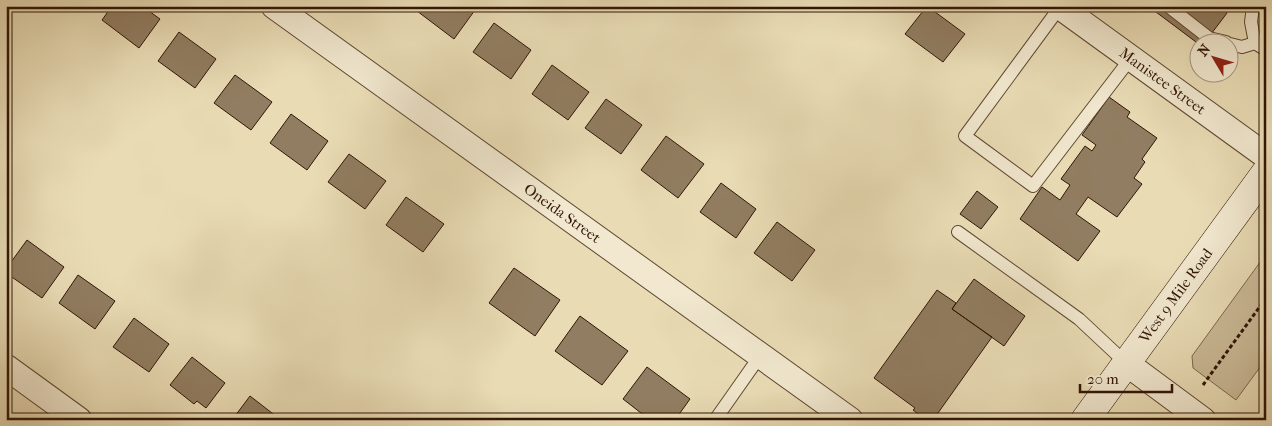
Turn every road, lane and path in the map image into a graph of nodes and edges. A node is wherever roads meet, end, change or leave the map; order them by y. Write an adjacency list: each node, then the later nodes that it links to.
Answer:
1 (274, 6): 13 (street, Oneida Street)
2 (1168, 6): 5 (lane)
3 (1253, 6): 7 (lane)
4 (1060, 7): 8 (street, Manistee Street); 8 (lane)
5 (1201, 32)
6 (1240, 46): 7 (lane)
7 (1260, 47)
8 (1131, 58): 9 (street, Manistee Street)
9 (1266, 156)
10 (1266, 172): 14 (main road, West 9 Mile Road)
11 (958, 232): 14 (lane)
12 (1266, 298): 16 (path)
13 (760, 356): 18 (lane); 19 (street, Oneida Street)
14 (1126, 363): 20 (main road, West 9 Mile Road); 21 (street)
15 (6, 367): 17 (street)
16 (1200, 388)
17 (79, 420)
18 (715, 420)
19 (850, 420)
20 (1085, 420)
21 (1204, 420)

